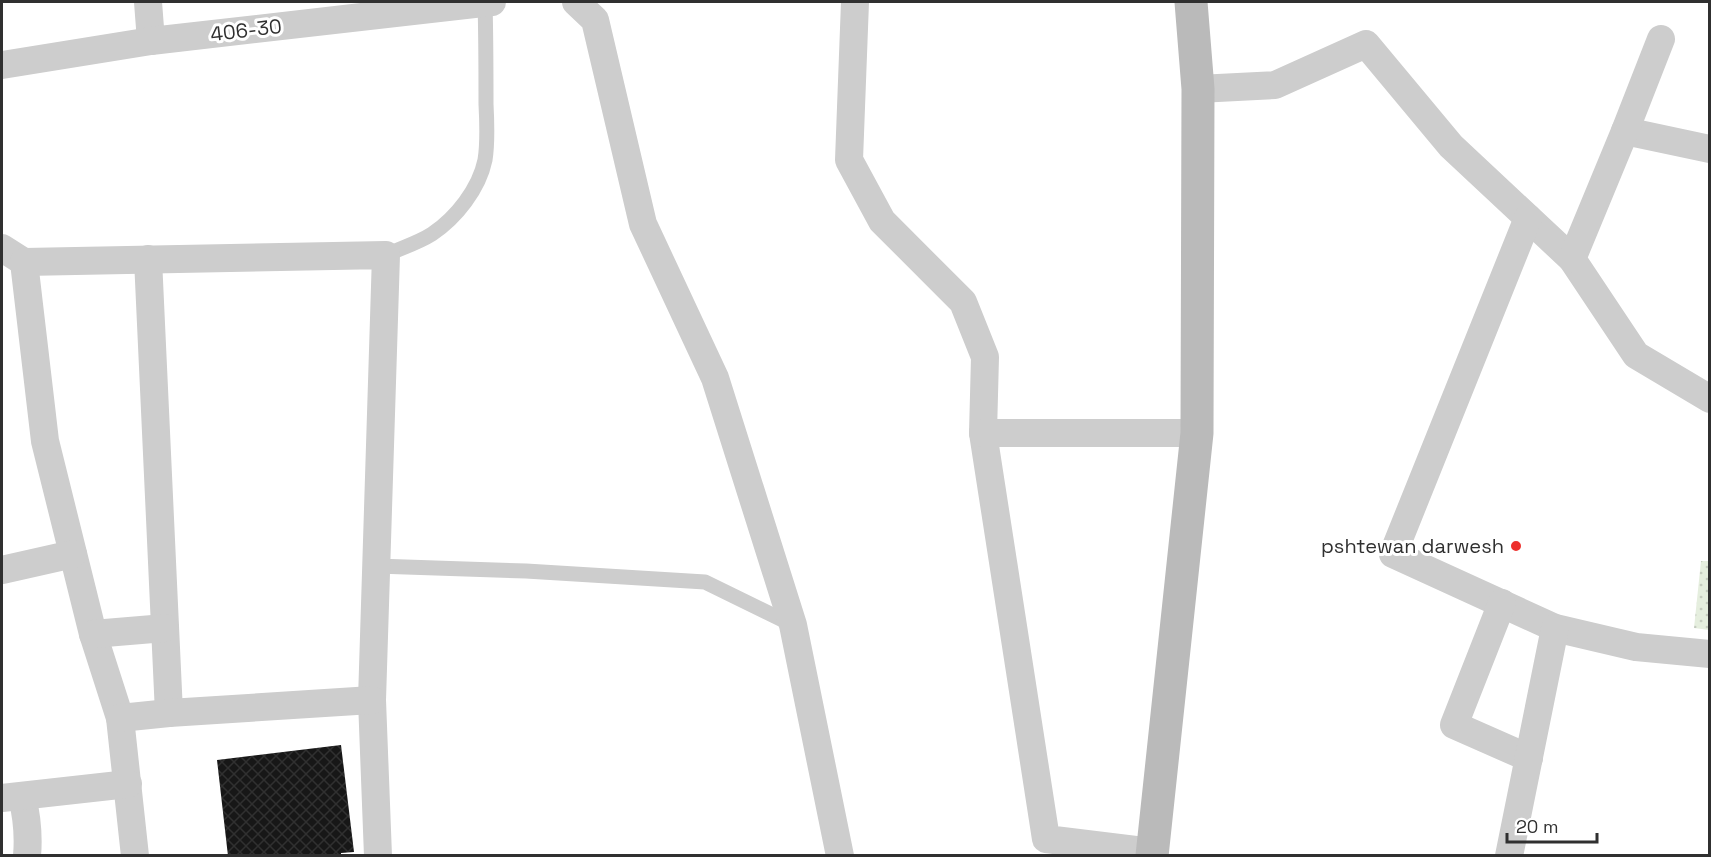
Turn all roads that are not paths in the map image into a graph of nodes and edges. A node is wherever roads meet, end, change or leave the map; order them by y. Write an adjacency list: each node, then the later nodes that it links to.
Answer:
1 (148, 2): 7 (street)
2 (488, 2): 7 (street, 406-30); 14 (lane)
3 (576, 2): 24 (street)
4 (855, 2): 18 (street)
5 (1191, 2): 9 (main road)
6 (1661, 39): 10 (street)
7 (151, 41): 8 (street, 406-30)
8 (2, 65)
9 (1198, 89): 12 (street); 19 (main road)
10 (1625, 131): 11 (street); 16 (street)
11 (1710, 149)
12 (1528, 218): 16 (street); 23 (street)
13 (13, 254): 15 (street); 20 (street)
14 (386, 255): 15 (street); 21 (street)
15 (148, 259): 25 (street)
16 (1572, 259): 17 (street)
17 (1710, 399)
18 (983, 433): 19 (street); 35 (street)
19 (1197, 433): 35 (main road)
20 (73, 554): 22 (street); 27 (street)
21 (376, 566): 24 (lane); 29 (street)
22 (2, 570)
23 (1502, 603): 26 (street); 32 (street)
24 (793, 625): 39 (street)
25 (165, 628): 27 (street); 30 (street)
26 (1555, 628): 28 (street); 32 (street)
27 (93, 634): 31 (street)
28 (1710, 654)
29 (372, 700): 30 (street); 38 (street)
30 (169, 713): 31 (street)
31 (120, 718): 33 (street)
32 (1529, 758): 40 (street)
33 (128, 784): 34 (street); 37 (street)
34 (12, 797): 36 (street)
35 (1152, 854)
36 (27, 855)
37 (135, 855)
38 (378, 855)
39 (840, 855)
40 (1509, 855)

